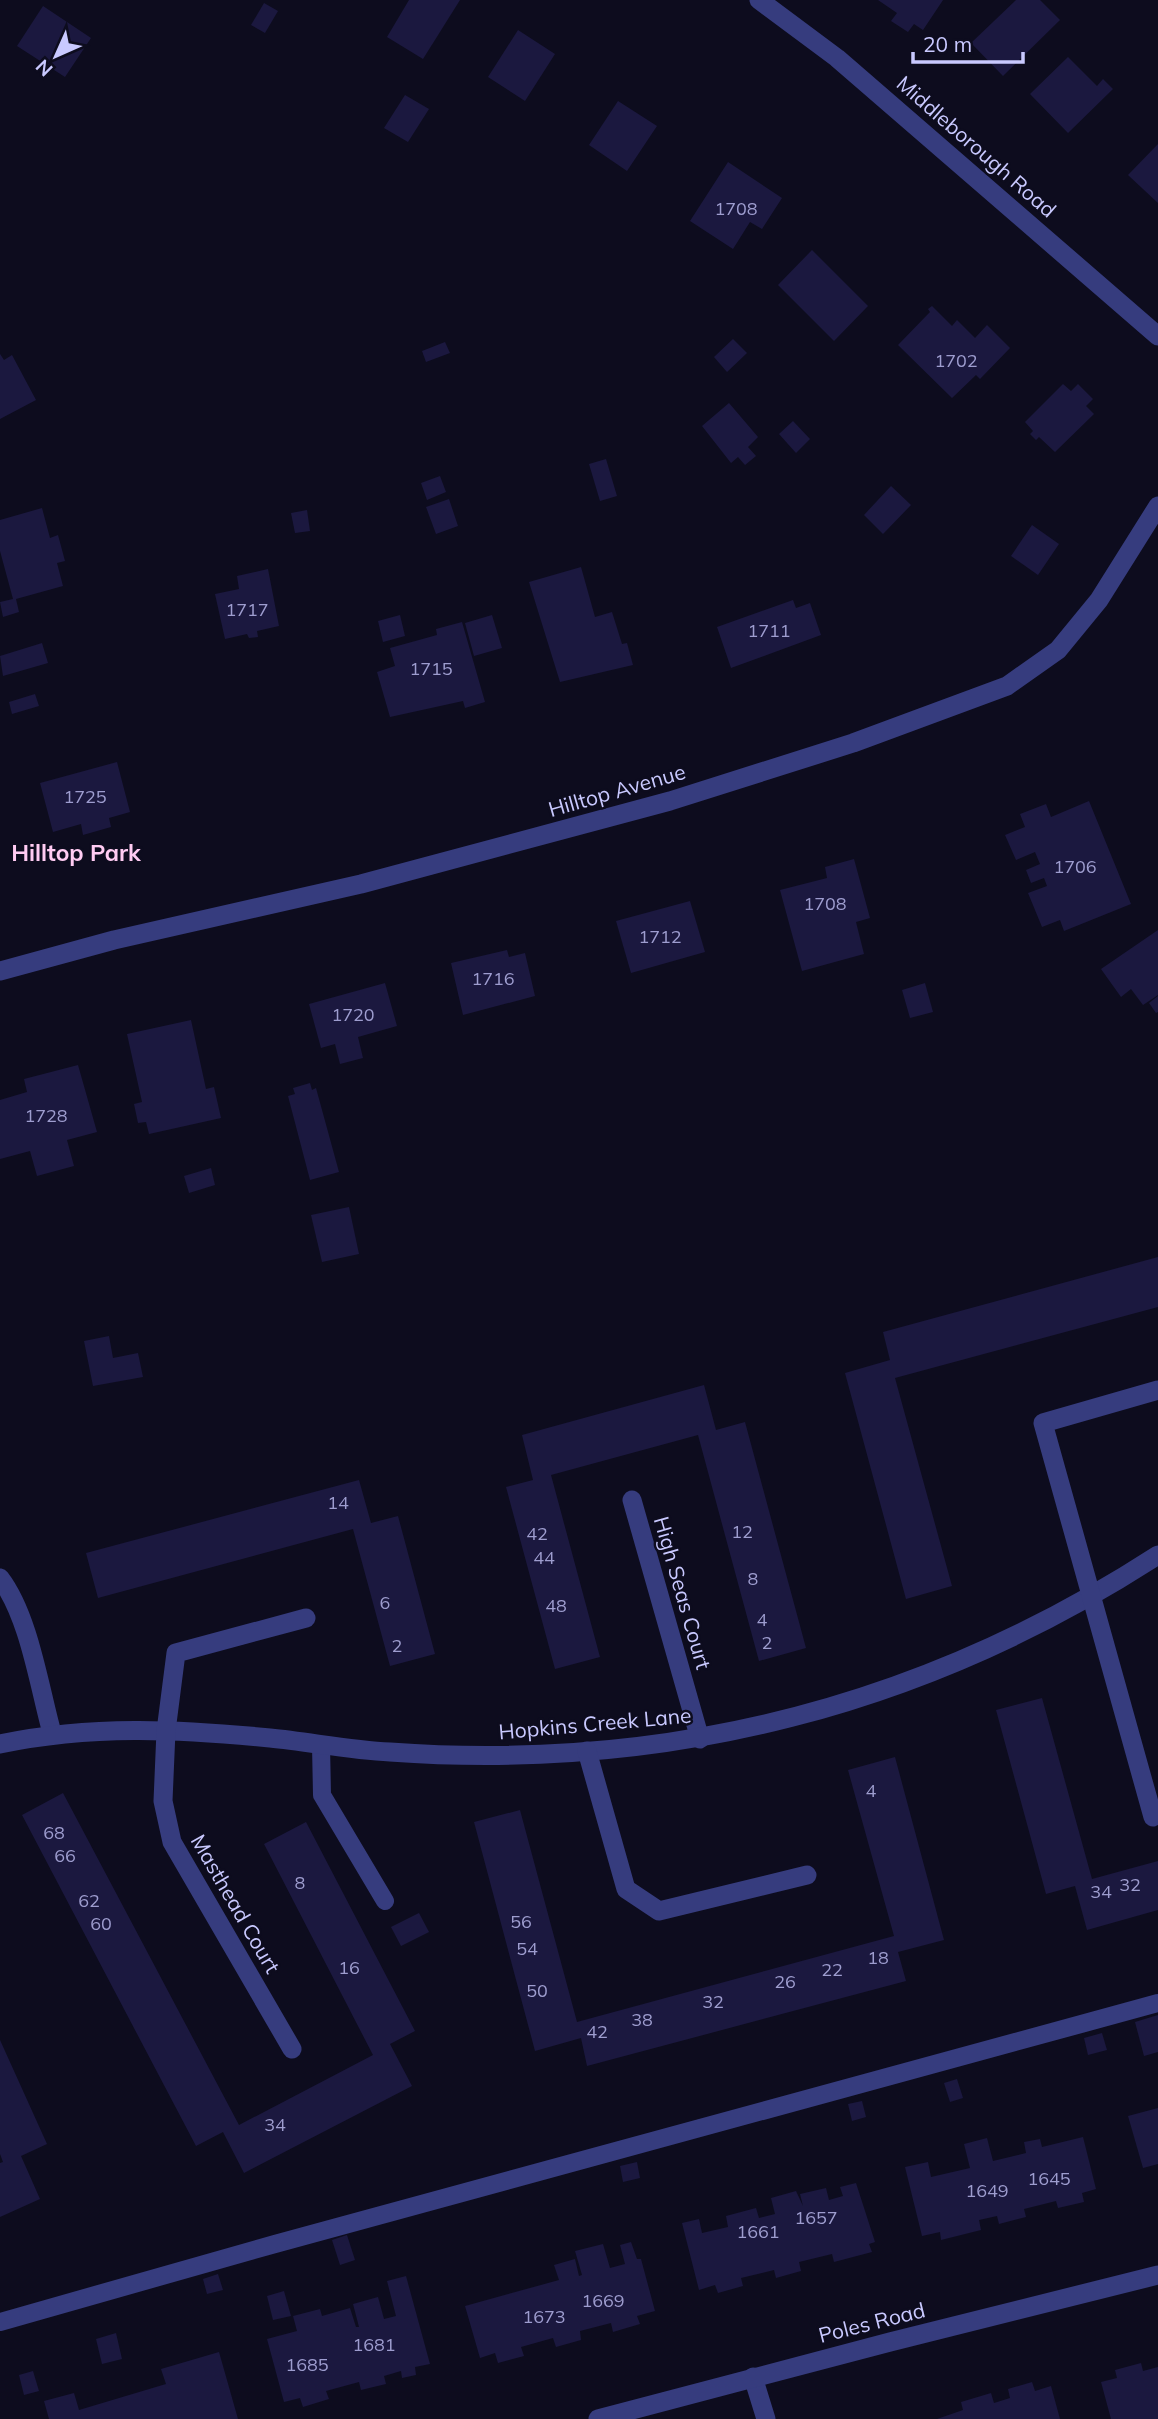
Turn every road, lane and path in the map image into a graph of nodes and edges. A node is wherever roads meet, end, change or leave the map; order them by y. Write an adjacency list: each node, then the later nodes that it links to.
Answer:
1 (759, 0): 2 (street, Middleborough Road)
2 (1158, 336)
3 (1158, 506): 4 (street, Hilltop Avenue)
4 (0, 971)
5 (1158, 1390): 9 (street)
6 (632, 1500): 13 (street, High Seas Court)
7 (1158, 1555): 9 (street, Hopkins Creek Lane)
8 (0, 1578): 12 (street)
9 (1092, 1594): 13 (street, Hopkins Creek Lane); 17 (street)
10 (306, 1618): 11 (street, Masthead Court)
11 (166, 1731): 12 (street, Hopkins Creek Lane); 15 (street, Hopkins Creek Lane); 21 (street, Masthead Court)
12 (52, 1733): 14 (street, Hopkins Creek Lane)
13 (700, 1739): 16 (street, Hopkins Creek Lane)
14 (0, 1744)
15 (321, 1745): 16 (street, Hopkins Creek Lane); 19 (lane)
16 (587, 1751): 18 (street)
17 (1153, 1817)
18 (807, 1875)
19 (385, 1901)
20 (1158, 2003): 23 (lane)
21 (292, 2049)
22 (1158, 2275): 24 (street, Poles Road)
23 (0, 2322)
24 (753, 2378): 25 (street, Poles Road); 26 (street)
25 (598, 2419)
26 (766, 2419)

